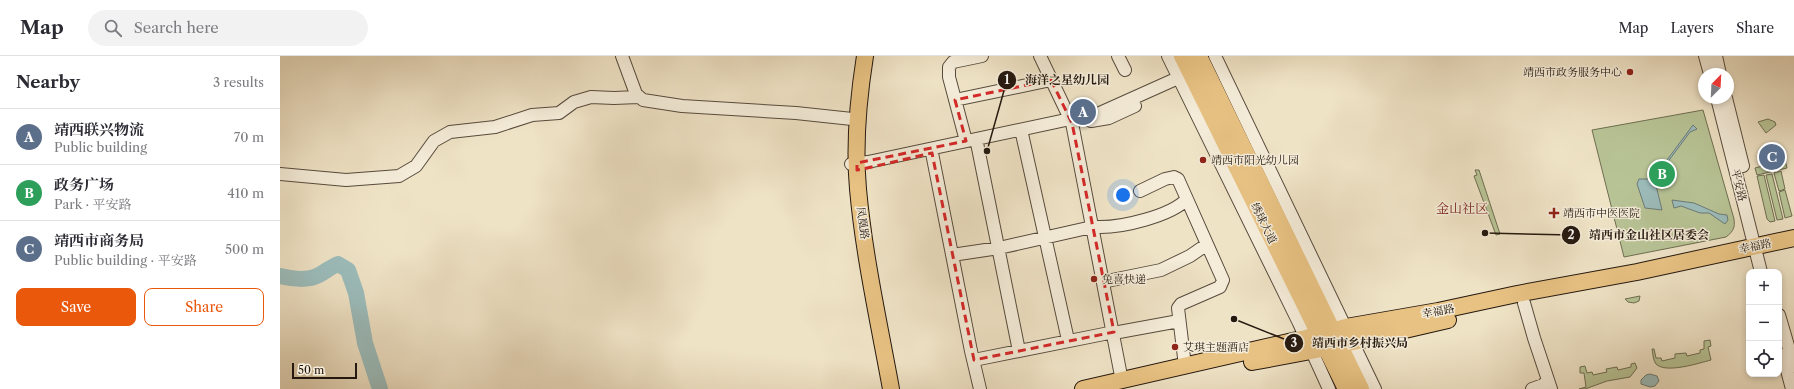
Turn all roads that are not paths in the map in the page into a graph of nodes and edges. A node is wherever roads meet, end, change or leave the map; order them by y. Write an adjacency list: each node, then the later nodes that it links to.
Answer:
1 (622, 56): 18 (street)
2 (857, 56): 22 (main road, 凤凰路)
3 (865, 56): 30 (main road, 凤凰路)
4 (982, 56): 19 (street)
5 (1040, 56): 16 (street)
6 (1047, 56): 23 (street)
7 (1118, 56): 15 (street)
8 (1199, 56): 26 (main road, 绣球大道)
9 (1215, 56): 24 (street)
10 (1706, 56): 13 (street)
11 (1716, 56): 14 (street)
12 (1178, 57): 17 (street); 26 (main road, 绣球大道)
13 (1709, 68)
14 (1719, 68)
15 (1125, 70)
16 (1051, 80): 19 (street); 23 (street)
17 (1180, 81): 23 (street); 29 (street)
18 (638, 97): 22 (street); 31 (street)
19 (955, 100): 27 (street)
20 (1719, 104): 44 (street, 平安路)
21 (1727, 104): 44 (street, 平安路)
22 (852, 119): 30 (main road, 凤凰路)
23 (1073, 121): 25 (street); 27 (street); 37 (street)
24 (1248, 126): 26 (street); 34 (street)
25 (1022, 134): 27 (street); 40 (street)
26 (1232, 141): 29 (street); 35 (main road, 绣球大道); 36 (main road, 绣球大道)
27 (972, 142): 28 (street); 30 (street); 43 (street)
28 (932, 153): 30 (street); 45 (street)
29 (1219, 158): 38 (street)
30 (854, 167): 64 (main road, 凤凰路); 65 (main road, 凤凰路)
31 (280, 174)
32 (1140, 191): 33 (street)
33 (1187, 199): 37 (street); 41 (street)
34 (1287, 205): 36 (street); 49 (street)
35 (1259, 212): 38 (street); 55 (main road, 绣球大道)
36 (1281, 223): 51 (main road, 绣球大道)
37 (1095, 227): 40 (street); 48 (street); 54 (street)
38 (1255, 234): 55 (street)
39 (1794, 238): 44 (main road, 幸福路)
40 (1044, 239): 43 (street); 56 (street)
41 (1206, 245): 48 (street); 52 (street)
42 (1794, 247): 44 (main road, 幸福路)
43 (999, 248): 45 (street); 58 (street)
44 (1760, 250): 46 (street, 平安路); 47 (street, 平安路); 50 (main road, 幸福路); 55 (main road, 幸福路)
45 (952, 255): 59 (street)
46 (1761, 269)
47 (1767, 269)
48 (1107, 281): 54 (street)
49 (1331, 297): 51 (street); 55 (street)
50 (1524, 303): 55 (main road, 幸福路); 63 (street)
51 (1323, 311): 55 (main road, 绣球大道)
52 (1178, 321): 54 (street); 60 (street)
53 (1782, 325): 61 (street)
54 (1116, 332): 56 (street); 62 (street)
55 (1329, 339): 60 (main road, 幸福路); 62 (main road, 幸福路); 68 (street); 69 (main road, 绣球大道); 70 (main road, 绣球大道); 71 (street)
56 (1068, 340): 58 (street)
57 (1779, 341): 73 (street)
58 (1019, 351): 59 (street)
59 (974, 360): 66 (street)
60 (1185, 366): 62 (main road, 幸福路)
61 (1794, 366)
62 (1124, 383): 67 (main road, 幸福路)
63 (1549, 385): 72 (street)
64 (882, 389)
65 (891, 389)
66 (980, 389)
67 (1083, 389)
68 (1329, 389)
69 (1346, 389)
70 (1361, 389)
71 (1375, 389)
72 (1532, 389)
73 (1792, 389)

